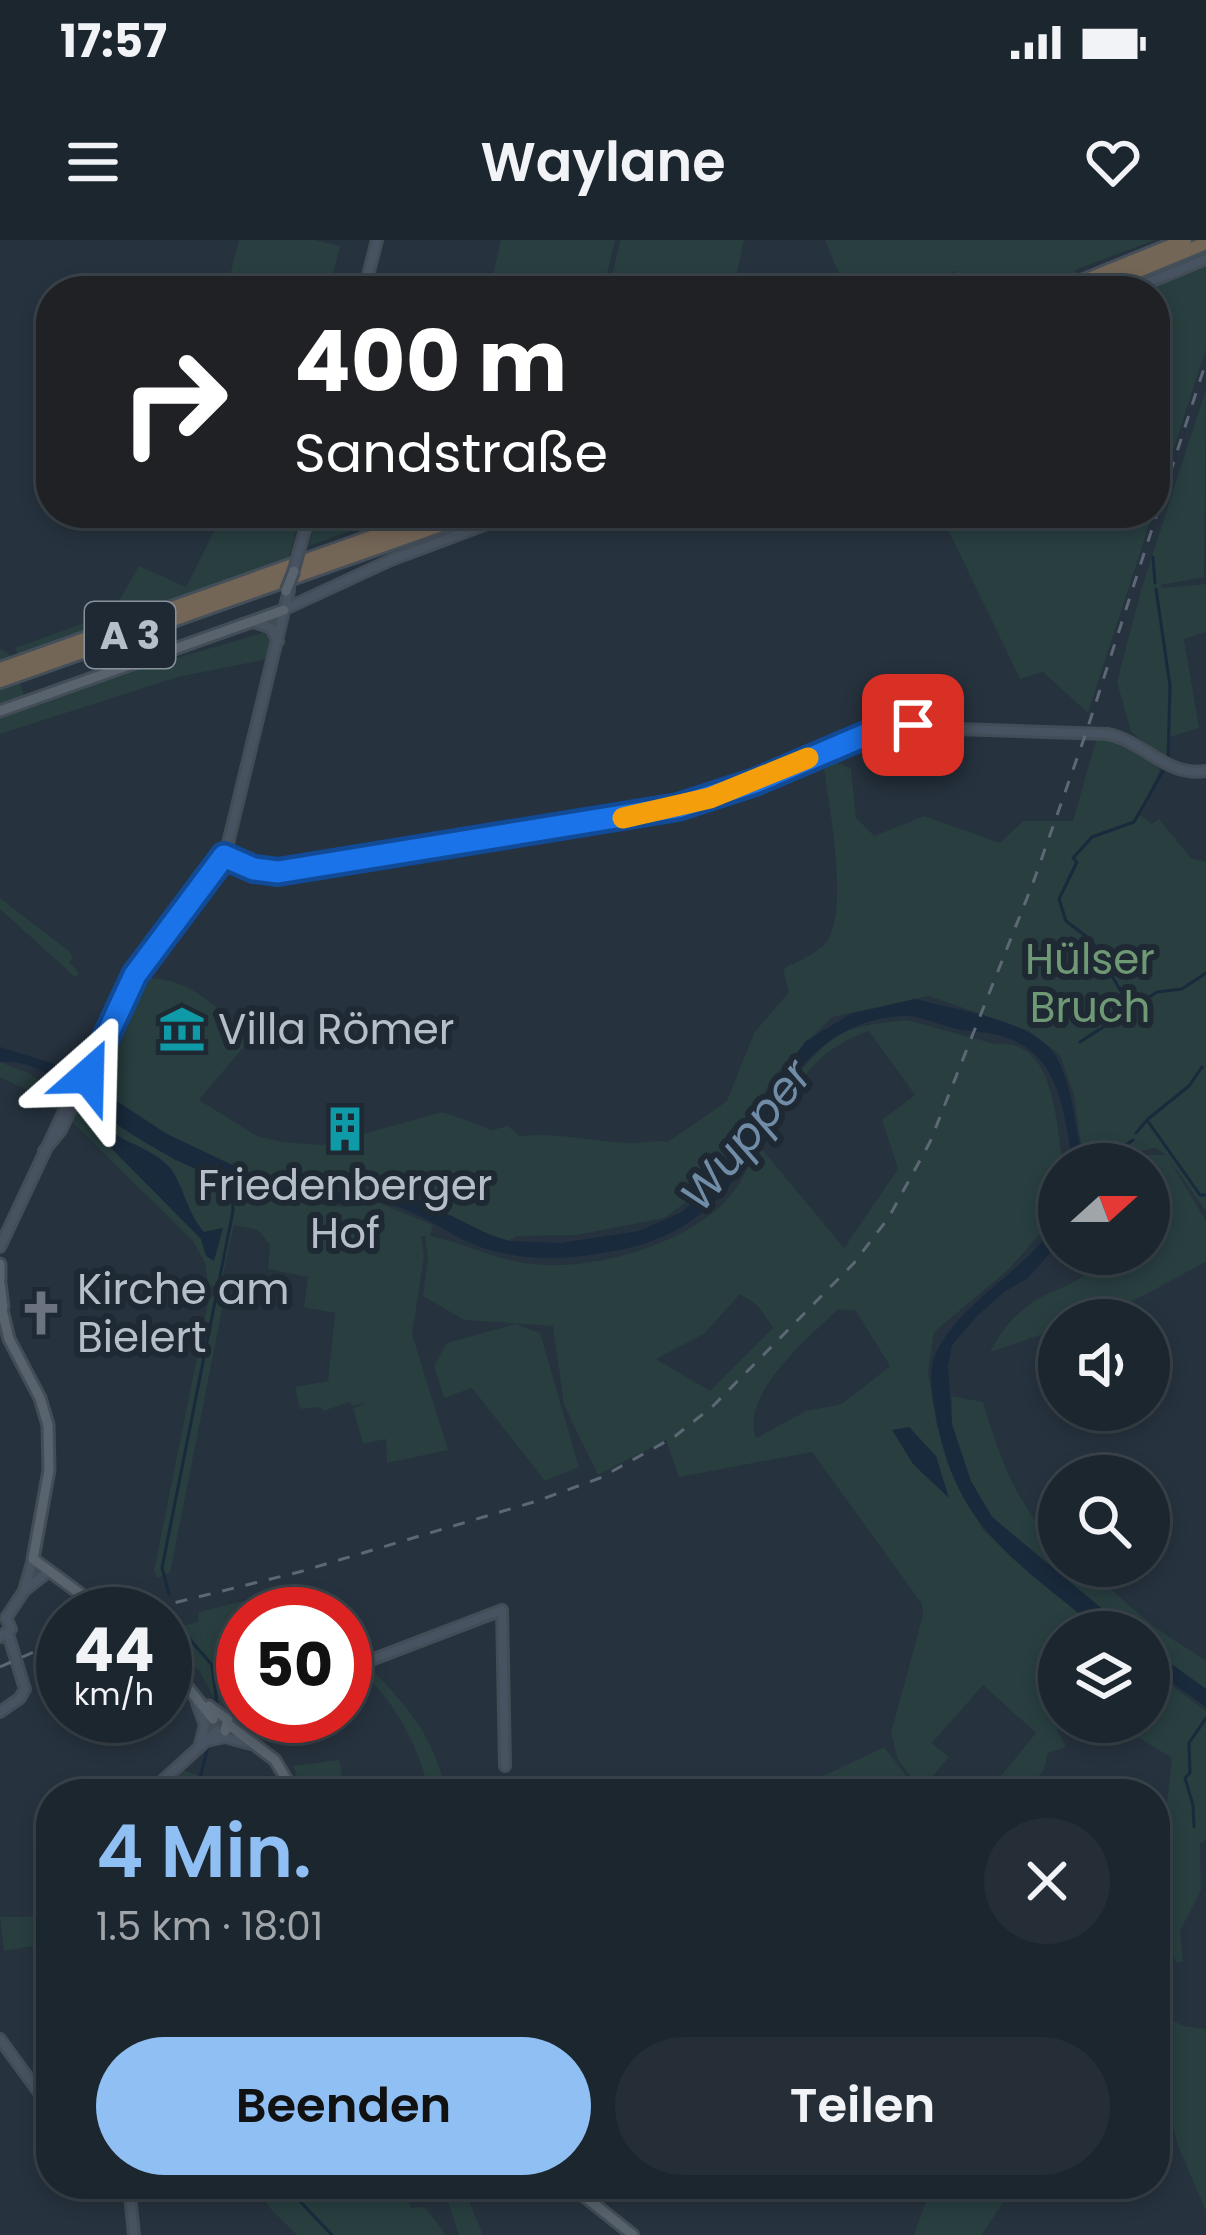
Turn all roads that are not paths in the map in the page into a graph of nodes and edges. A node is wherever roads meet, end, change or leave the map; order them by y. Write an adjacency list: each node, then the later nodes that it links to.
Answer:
1 (377, 240): 5 (main road)
2 (1185, 240): 6 (highway)
3 (1206, 243): 7 (highway)
4 (1206, 259): 8 (main road)
5 (368, 276)
6 (1096, 276)
7 (1126, 276)
8 (1165, 276)
9 (306, 528): 13 (main road, bridge)
10 (397, 528): 18 (highway, A 3)
11 (432, 528): 19 (highway, A 3)
12 (476, 528): 15 (main road)
13 (294, 572): 14 (main road, bridge)
14 (287, 590): 15 (main road); 16 (main road)
15 (284, 610): 16 (main road); 17 (main road)
16 (253, 622): 17 (main road); 20 (main road)
17 (278, 642): 22 (main road)
18 (0, 669)
19 (0, 680)
20 (0, 711)
21 (1206, 770): 22 (main road)
22 (224, 856): 23 (main road)
23 (10, 1230): 24 (main road); 25 (main road)
24 (0, 1247)
25 (0, 1264): 26 (main road)
26 (0, 1281): 28 (main road)
27 (0, 1301): 28 (main road)
28 (4, 1318): 29 (main road)
29 (37, 1540): 30 (main road); 31 (main road)
30 (33, 1559): 31 (main road); 33 (main road)
31 (49, 1570): 32 (main road); 33 (main road)
32 (72, 1587)
33 (24, 1591): 34 (main road)
34 (3, 1617): 35 (main road)
35 (4, 1636): 38 (main road)
36 (372, 1660): 43 (main road)
37 (193, 1691): 39 (main road); 41 (main road)
38 (0, 1712)
39 (216, 1719)
40 (216, 1728): 41 (main road)
41 (200, 1744): 42 (main road); 44 (main road)
42 (254, 1744): 45 (main road)
43 (505, 1766)
44 (164, 1779)
45 (287, 1779)
46 (0, 2039): 47 (main road)
47 (36, 2088)
48 (130, 2199): 50 (main road)
49 (588, 2199): 51 (main road)
50 (134, 2235)
51 (633, 2235)

